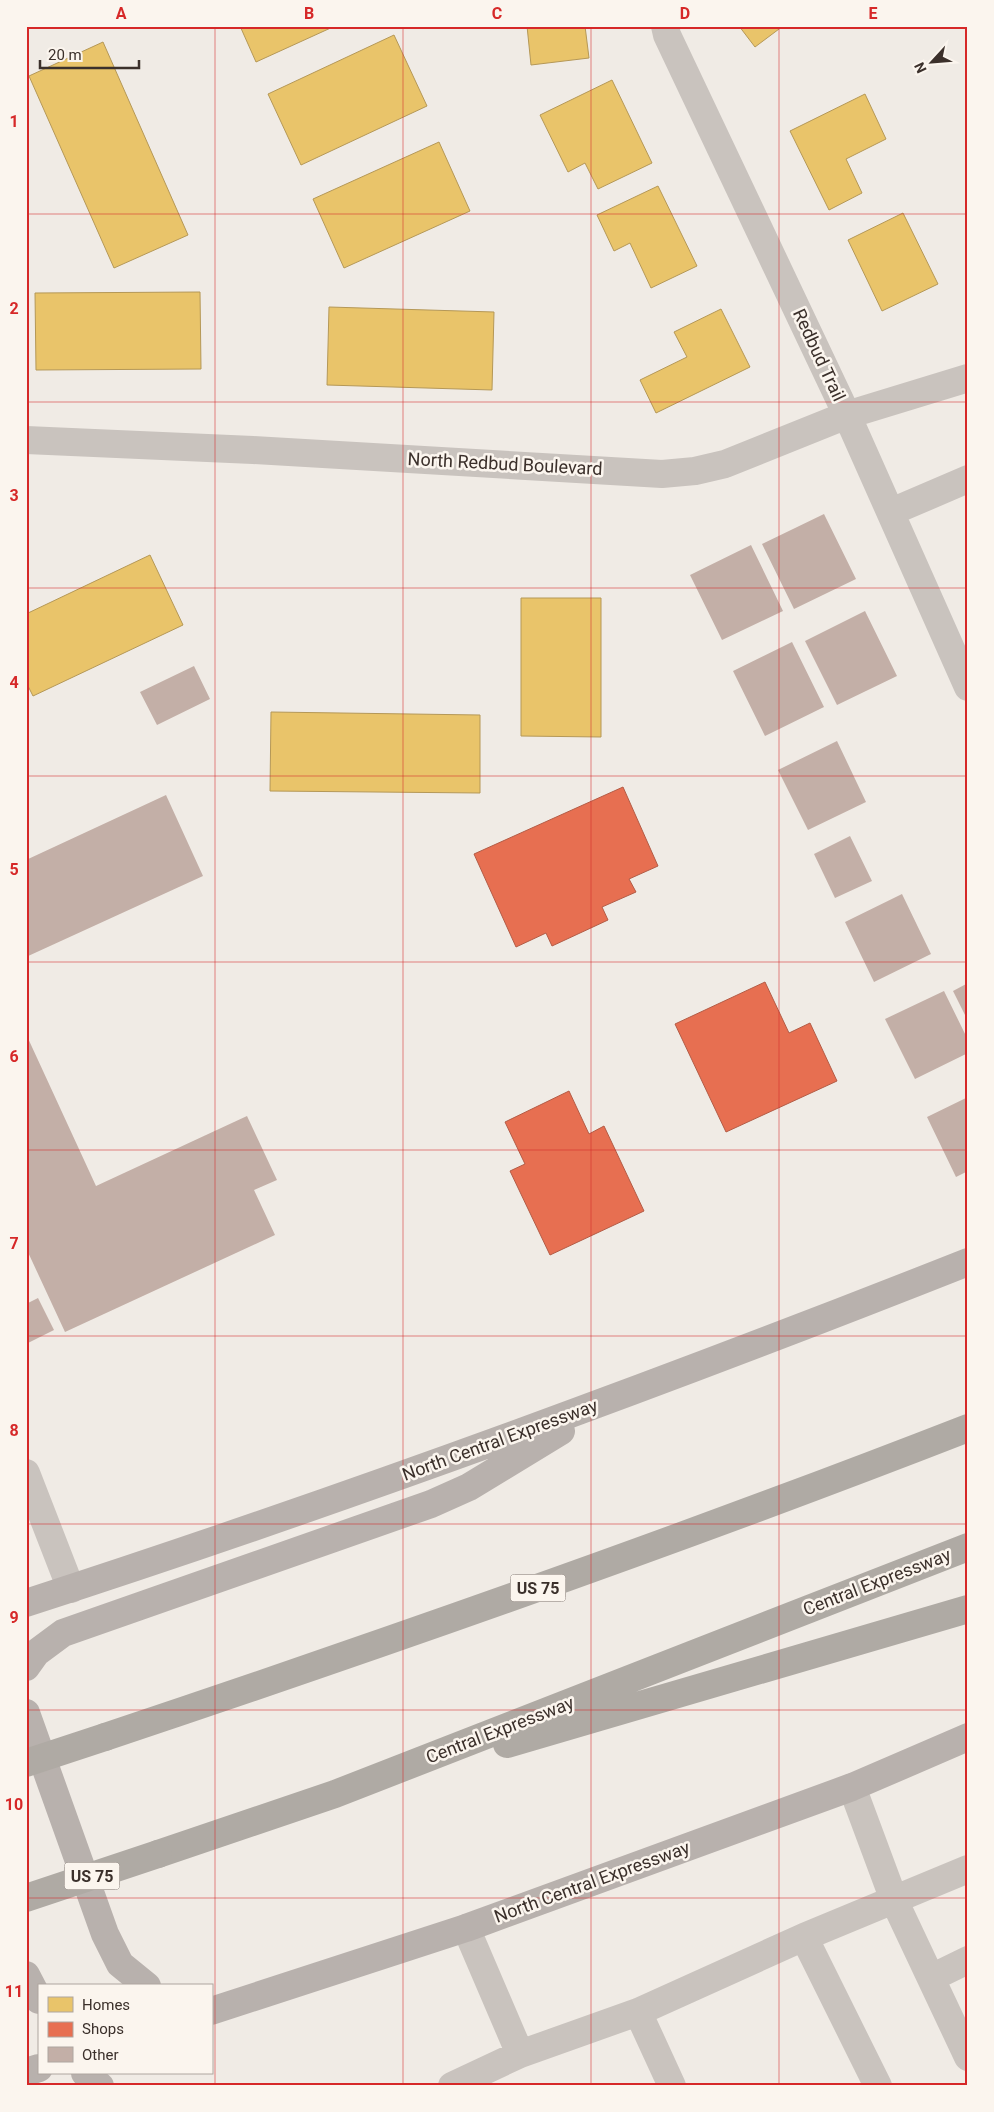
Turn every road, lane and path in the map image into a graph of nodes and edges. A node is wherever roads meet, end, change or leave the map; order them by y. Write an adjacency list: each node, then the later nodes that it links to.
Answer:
1 (665, 26): 3 (street, Redbud Trail)
2 (968, 378): 3 (street, North Redbud Boulevard)
3 (847, 414): 4 (street, North Redbud Boulevard); 6 (street, Redbud Trail)
4 (26, 440)
5 (968, 479): 6 (street)
6 (890, 512): 7 (street, Redbud Trail)
7 (961, 654): 8 (street, Redbud Trail)
8 (968, 687)
9 (968, 1262): 10 (main road, North Central Expressway)
10 (622, 1395): 14 (main road, North Central Expressway); 17 (main road)
11 (968, 1428): 20 (highway, US 75, bridge)
12 (26, 1473): 14 (street)
13 (968, 1547): 22 (highway, Central Expressway / US 75)
14 (71, 1588): 15 (main road, North Central Expressway)
15 (26, 1603)
16 (968, 1609): 22 (highway)
17 (26, 1667)
18 (26, 1713): 31 (main road)
19 (968, 1737): 21 (main road, North Central Expressway)
20 (26, 1763)
21 (852, 1787): 25 (street); 26 (main road, North Central Expressway)
22 (335, 1794): 24 (highway, Central Expressway / US 75, bridge)
23 (968, 1869): 25 (street)
24 (26, 1898)
25 (894, 1900): 27 (street); 30 (street)
26 (466, 1928): 33 (main road, North Central Expressway); 35 (street)
27 (804, 1937): 34 (street); 43 (street)
28 (968, 1960): 30 (street)
29 (26, 1975): 32 (main road)
30 (931, 1978): 36 (street)
31 (145, 1984)
32 (38, 1998)
33 (219, 2004)
34 (638, 2012): 35 (street); 42 (street)
35 (520, 2054): 41 (street)
36 (968, 2057)
37 (38, 2068): 38 (main road)
38 (26, 2072)
39 (86, 2074): 40 (main road)
40 (100, 2086)
41 (452, 2086)
42 (672, 2086)
43 (878, 2086)

